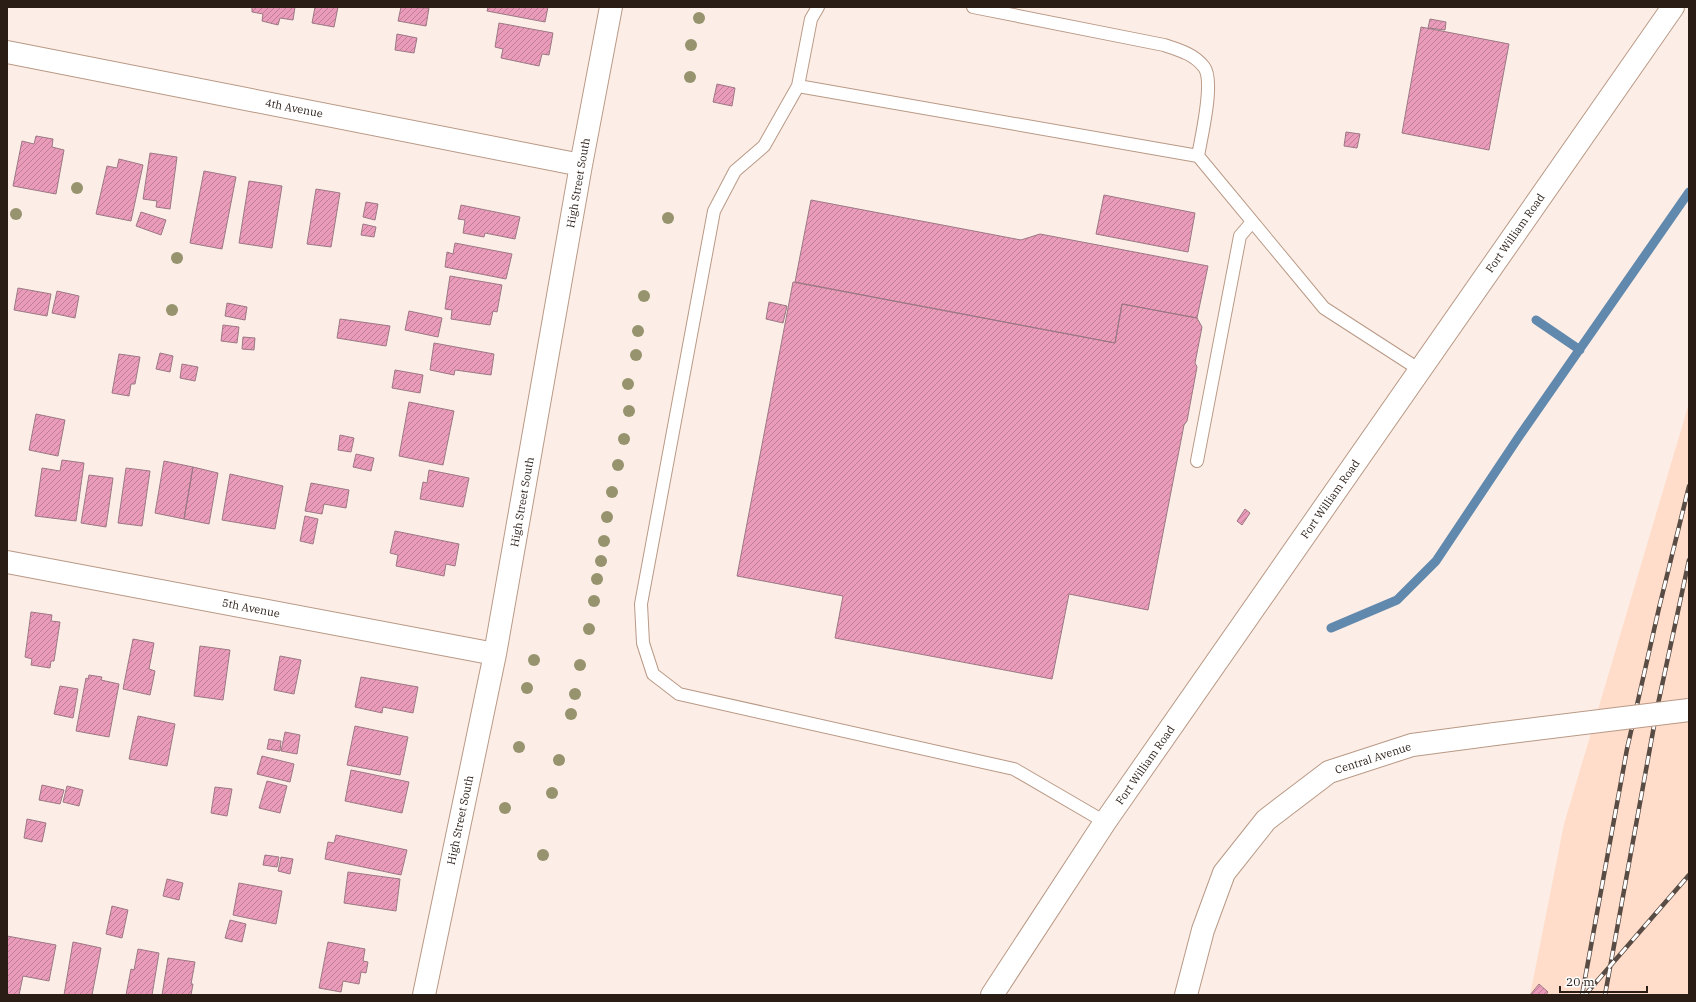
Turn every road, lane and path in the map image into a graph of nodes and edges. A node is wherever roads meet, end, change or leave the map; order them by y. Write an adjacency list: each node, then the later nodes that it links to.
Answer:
1 (611, 7): 8 (street, High Street South)
2 (818, 7): 6 (lane)
3 (973, 7): 7 (lane)
4 (1672, 7): 10 (street, Fort William Road)
5 (7, 52): 8 (street, 4th Avenue)
6 (798, 86): 7 (lane); 15 (lane)
7 (1198, 156): 9 (lane)
8 (581, 165): 13 (street, High Street South)
9 (1252, 222): 10 (lane); 11 (lane)
10 (1420, 370): 15 (street, Fort William Road)
11 (1196, 461)
12 (7, 562): 13 (street, 5th Avenue)
13 (495, 654): 16 (street, High Street South)
14 (1689, 710): 18 (street, Central Avenue, bridge)
15 (1105, 822): 17 (street, Fort William Road)
16 (424, 995)
17 (992, 995)
18 (1186, 995)

